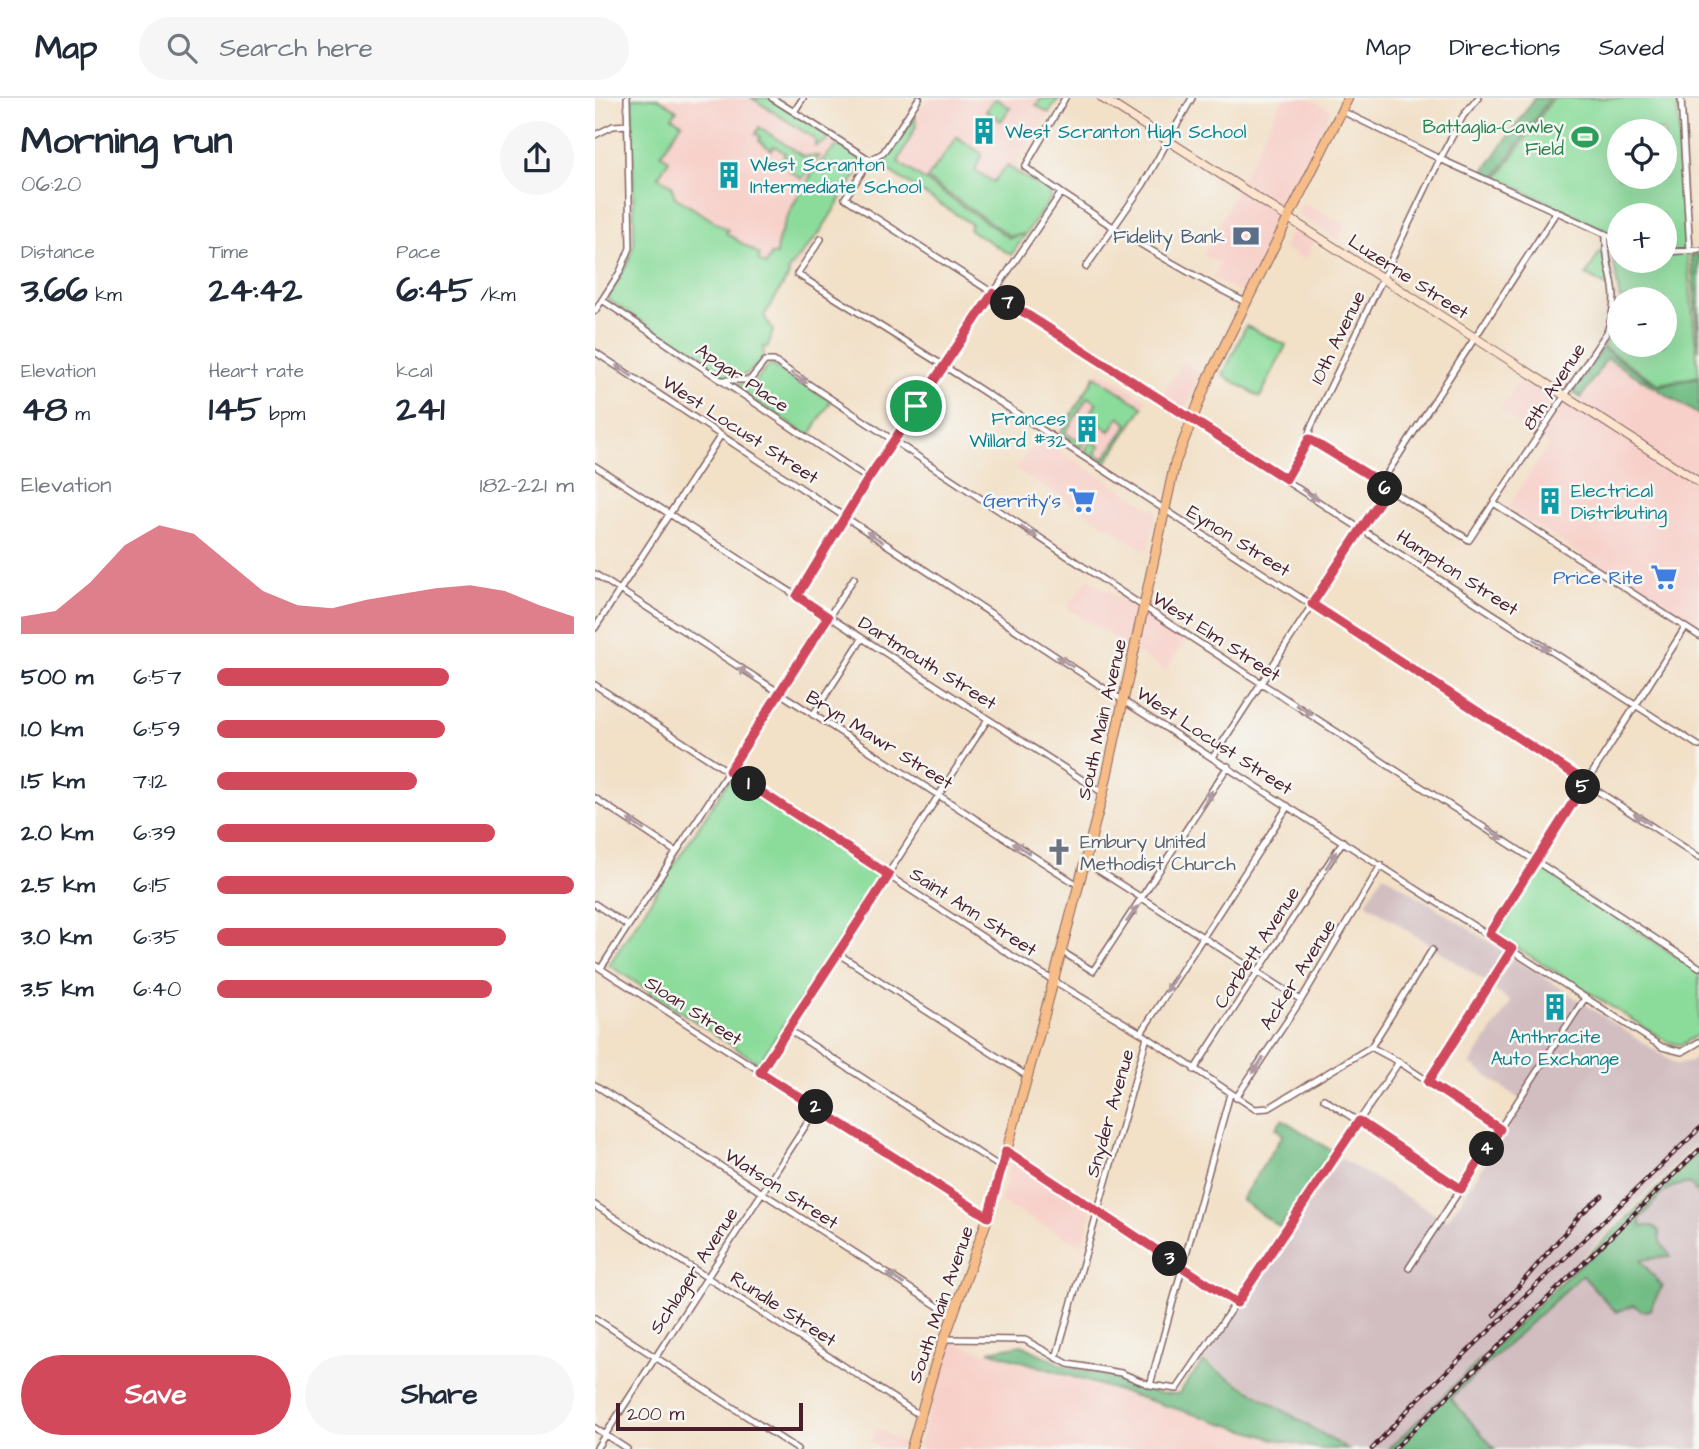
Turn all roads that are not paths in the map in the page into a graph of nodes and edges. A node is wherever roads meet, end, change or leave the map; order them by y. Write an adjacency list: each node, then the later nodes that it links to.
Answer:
1 (627, 98): 13 (street)
2 (772, 98): 12 (street)
3 (803, 98): 12 (street)
4 (919, 98): 17 (street)
5 (1065, 98): 18 (street)
6 (1102, 98): 15 (street, Luzerne Street)
7 (1192, 98): 15 (street)
8 (1348, 98): 11 (main road, South Main Avenue)
9 (1478, 98): 16 (street, 10th Avenue)
10 (1681, 98): 25 (street)
11 (1342, 111): 16 (street); 20 (main road, South Main Avenue)
12 (794, 112): 17 (street)
13 (628, 125): 14 (street); 30 (street)
14 (595, 135)
15 (1167, 138): 20 (street, Luzerne Street); 21 (street)
16 (1440, 159): 19 (street); 28 (street, 10th Avenue)
17 (870, 160): 29 (street, Hampton Street)
18 (1061, 193): 21 (street); 29 (street)
19 (1557, 211): 22 (street); 33 (street)
20 (1287, 217): 28 (street, Luzerne Street); 31 (main road, South Main Avenue)
21 (1114, 227): 27 (street); 31 (street)
22 (1606, 234): 37 (street, 8th Avenue)
23 (821, 239): 35 (street, Eynon Street)
24 (1699, 250): 25 (street)
25 (1690, 251): 26 (street)
26 (1677, 252)
27 (1086, 267)
28 (1382, 279): 33 (street, Luzerne Street); 40 (street, 10th Avenue)
29 (993, 293): 35 (street); 38 (street, Hampton Street)
30 (602, 300): 32 (street); 36 (street, Apgar Place)
31 (1248, 303): 38 (main road, South Main Avenue)
32 (595, 311)
33 (1476, 339): 37 (street, Luzerne Street); 46 (street)
34 (595, 352): 39 (street, West Locust Street, one-way to 34)
35 (944, 366): 41 (street); 48 (street, Eynon Street)
36 (720, 380): 41 (street, West Elm Street, one-way to 41); 43 (street, Apgar Place)
37 (1565, 395): 45 (street, Luzerne Street); 47 (street, 8th Avenue)
38 (1190, 421): 44 (street, Hampton Street); 48 (main road, South Main Avenue)
39 (721, 435): 49 (street); 50 (street, West Locust Street)
40 (1309, 439): 44 (street, 10th Avenue); 46 (street)
41 (893, 443): 43 (street); 57 (street, West Elm Street, one-way to 57)
42 (595, 466): 49 (street, Dartmouth Street)
43 (868, 479): 50 (street)
44 (1286, 479): 51 (street, Hampton Street, one-way to 51)
45 (1699, 482)
46 (1385, 485): 47 (street, 8th Avenue); 51 (street)
47 (1495, 504): 60 (street)
48 (1163, 511): 56 (street, Eynon Street); 57 (main road, South Main Avenue)
49 (669, 514): 54 (street); 55 (street, Dartmouth Street)
50 (845, 517): 55 (street); 66 (street, West Locust Street, one-way to 50)
51 (1361, 528): 56 (street); 67 (street, Hampton Street, one-way to 67)
52 (595, 573): 54 (street, Bryn Mawr Street)
53 (854, 578): 58 (street)
54 (620, 590): 59 (street); 65 (street, Bryn Mawr Street, one-way to 54)
55 (797, 596): 58 (street, Dartmouth Street)
56 (1312, 604): 63 (street); 74 (street, Eynon Street)
57 (1144, 607): 63 (street, West Elm Street); 66 (main road, South Main Avenue)
58 (828, 617): 62 (street, Dartmouth Street); 65 (street)
59 (595, 628)
60 (1685, 628): 61 (street); 67 (street)
61 (1699, 636)
62 (862, 639): 68 (street); 69 (street, Dartmouth Street)
63 (1261, 682): 71 (street); 82 (street, West Elm Street, one-way to 82)
64 (595, 685): 73 (street, Saint Ann Street)
65 (778, 694): 68 (street, Bryn Mawr Street); 73 (street)
66 (1122, 700): 71 (street, West Locust Street); 75 (main road, South Main Avenue)
67 (1636, 706): 70 (street, Hampton Street); 74 (street)
68 (813, 715): 76 (street, Bryn Mawr Street)
69 (988, 719): 75 (street, Dartmouth Street); 76 (street)
70 (1699, 746)
71 (1213, 757): 72 (street, West Locust Street)
72 (1228, 766): 78 (street, West Locust Street); 87 (street, one-way to 72)
73 (729, 771): 80 (street); 85 (street, Saint Ann Street)
74 (1586, 782): 81 (street, Eynon Street, one-way to 74); 82 (street)
75 (1103, 793): 83 (main road, South Main Avenue)
76 (940, 795): 85 (street); 86 (street, Bryn Mawr Street, one-way to 76)
77 (595, 798): 80 (street, one-way to 77)
78 (1287, 806): 79 (street, West Locust Street); 91 (street, Snyder Avenue)
79 (1343, 841): 84 (street, West Locust Street); 98 (street, Corbett Avenue, one-way to 79)
80 (676, 852): 89 (street)
81 (1699, 857)
82 (1536, 860): 90 (street); 97 (street, West Elm Street)
83 (1084, 861): 86 (main road, South Main Avenue); 87 (street)
84 (1381, 865): 90 (street, West Locust Street); 101 (street, Acker Avenue)
85 (889, 875): 95 (street); 99 (street, Saint Ann Street)
86 (1078, 885): 94 (main road, South Main Avenue)
87 (1144, 898): 91 (street); 94 (street, one-way to 87)
88 (595, 904): 89 (street)
89 (628, 926): 96 (street)
90 (1489, 934): 92 (street, West Locust Street)
91 (1202, 936): 98 (street); 103 (street, Snyder Avenue, one-way to 103)
92 (1512, 949): 100 (street, West Locust Street); 111 (street)
93 (1432, 950): 106 (street)
94 (1061, 951): 99 (main road, South Main Avenue)
95 (837, 953): 102 (street); 110 (street)
96 (598, 966): 109 (street, Sloan Street)
97 (1699, 967)
98 (1259, 973): 101 (street); 108 (street, Corbett Avenue)
99 (1054, 979): 103 (street, Saint Ann Street); 110 (main road, South Main Avenue)
100 (1585, 998): 105 (street, West Locust Street); 117 (street)
101 (1301, 1000): 113 (street, Acker Avenue, one-way to 113)
102 (789, 1030): 109 (street); 119 (street)
103 (1140, 1033): 104 (street, Saint Ann Street)
104 (1147, 1037): 108 (street, Saint Ann Street); 123 (street, Snyder Avenue)
105 (1699, 1042)
106 (1371, 1047): 107 (street); 113 (street, Saint Ann Street)
107 (1399, 1062): 111 (street); 116 (street)
108 (1194, 1070): 113 (street, Saint Ann Street)
109 (760, 1072): 115 (street, Sloan Street)
110 (1027, 1076): 118 (main road, South Main Avenue)
111 (1428, 1082): 117 (street)
112 (595, 1085): 121 (street, Watson Street)
113 (1233, 1096): 125 (street, Acker Avenue)
114 (1324, 1099): 116 (street)
115 (817, 1108): 121 (street, Schlager Avenue); 124 (street, Sloan Street)
116 (1359, 1121): 120 (street); 128 (street)
117 (1500, 1129): 120 (street)
118 (1006, 1151): 119 (main road, South Main Avenue); 123 (street)
119 (1002, 1167): 124 (main road, South Main Avenue)
120 (1461, 1189): 126 (street)
121 (762, 1194): 127 (street, Schlager Avenue); 129 (street, Watson Street, one-way to 121)
122 (595, 1205): 127 (street, Rundle Street)
123 (1098, 1212): 125 (street); 133 (street, Snyder Avenue)
124 (988, 1217): 129 (main road, South Main Avenue)
125 (1182, 1267): 128 (street); 134 (street, Acker Avenue)
126 (1409, 1268)
127 (707, 1277): 132 (street, Schlager Avenue); 135 (street, Rundle Street)
128 (1237, 1303): 134 (street)
129 (953, 1316): 131 (main road, South Main Avenue)
130 (595, 1318): 132 (street)
131 (945, 1339): 133 (street); 135 (main road, South Main Avenue)
132 (655, 1356): 137 (street, Schlager Avenue); 140 (street)
133 (1056, 1358): 134 (street)
134 (1150, 1385)
135 (921, 1416): 141 (main road, South Main Avenue)
136 (595, 1429): 137 (street)
137 (605, 1435): 138 (street, Schlager Avenue); 139 (street)
138 (596, 1449)
139 (627, 1449)
140 (797, 1449)
141 (911, 1449)

